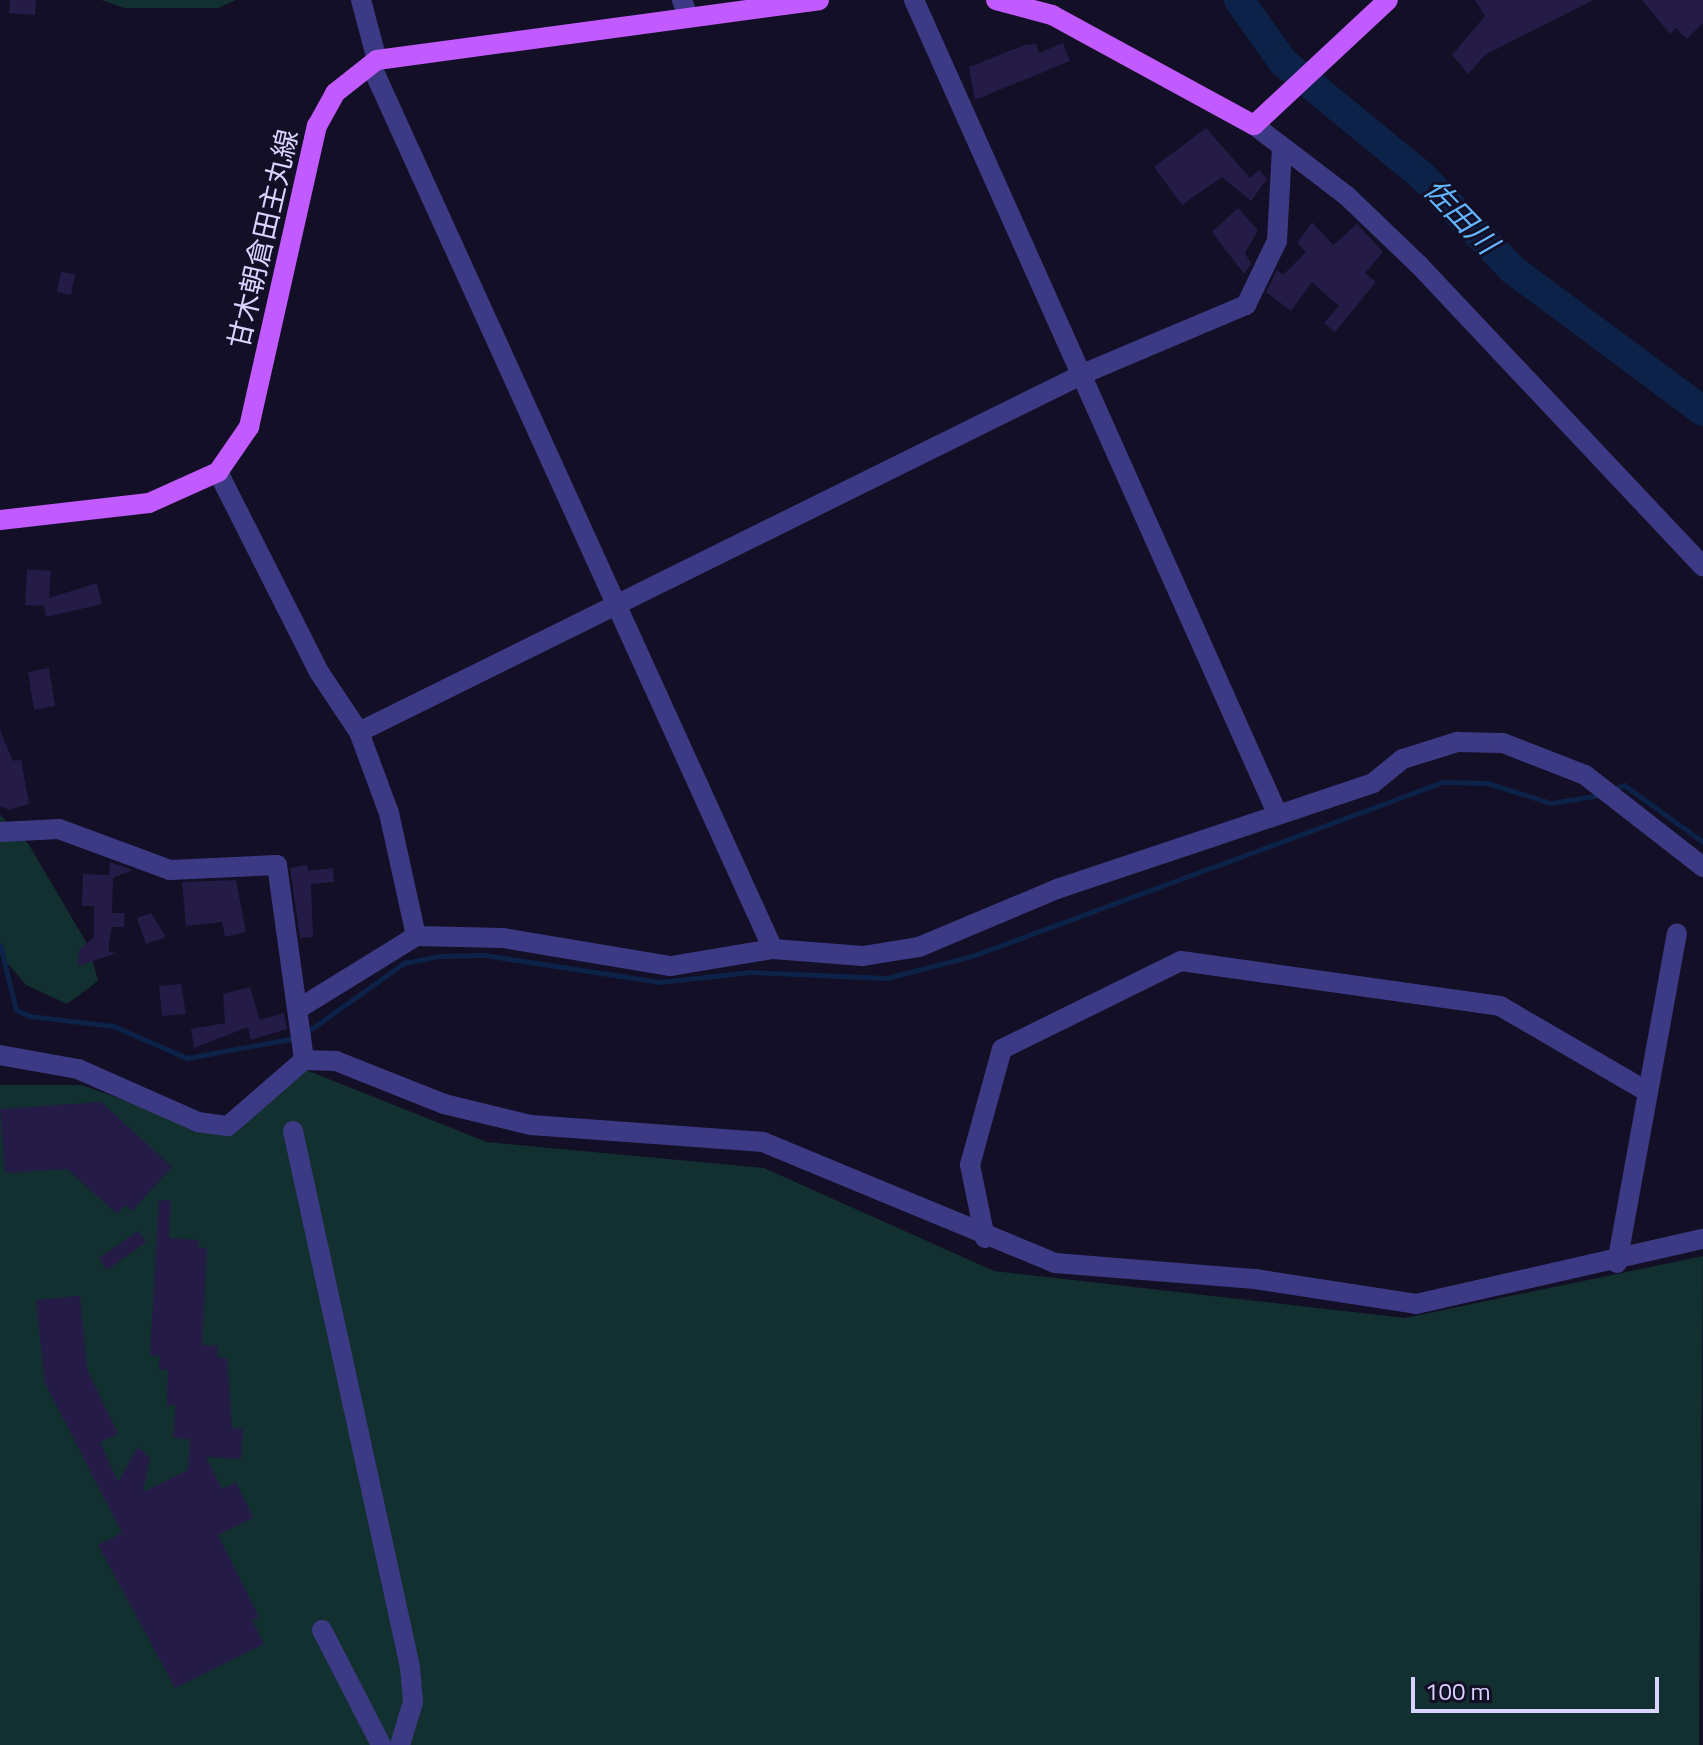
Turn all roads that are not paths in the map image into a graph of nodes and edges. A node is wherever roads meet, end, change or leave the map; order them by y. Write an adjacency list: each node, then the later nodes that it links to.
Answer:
1 (361, 0): 8 (street)
2 (819, 0): 6 (main road, 甘木朝倉田主丸線)
3 (914, 0): 11 (street)
4 (996, 0): 7 (main road)
5 (1384, 4): 9 (main road)
6 (684, 7): 8 (main road, 甘木朝倉田主丸線)
7 (1051, 8): 9 (main road)
8 (374, 62): 12 (main road, 甘木朝倉田主丸線); 15 (street)
9 (1254, 125): 10 (street)
10 (1282, 149): 11 (street); 14 (street)
11 (1085, 373): 15 (street); 17 (street)
12 (218, 472): 13 (main road); 16 (street)
13 (0, 520)
14 (1703, 566)
15 (621, 607): 16 (street); 22 (street)
16 (359, 732): 21 (street)
17 (1277, 813): 19 (street); 22 (street)
18 (0, 832): 23 (street)
19 (1703, 867)
20 (1677, 933): 26 (street)
21 (416, 936): 22 (street); 23 (street)
22 (773, 949)
23 (298, 1009): 25 (street)
24 (0, 1055): 25 (street)
25 (304, 1060): 28 (street)
26 (1648, 1092): 28 (street); 30 (street)
27 (293, 1131): 33 (street)
28 (985, 1238): 30 (street)
29 (1703, 1239): 30 (street)
30 (1617, 1263)
31 (322, 1630): 32 (street)
32 (381, 1745)
33 (400, 1745)

